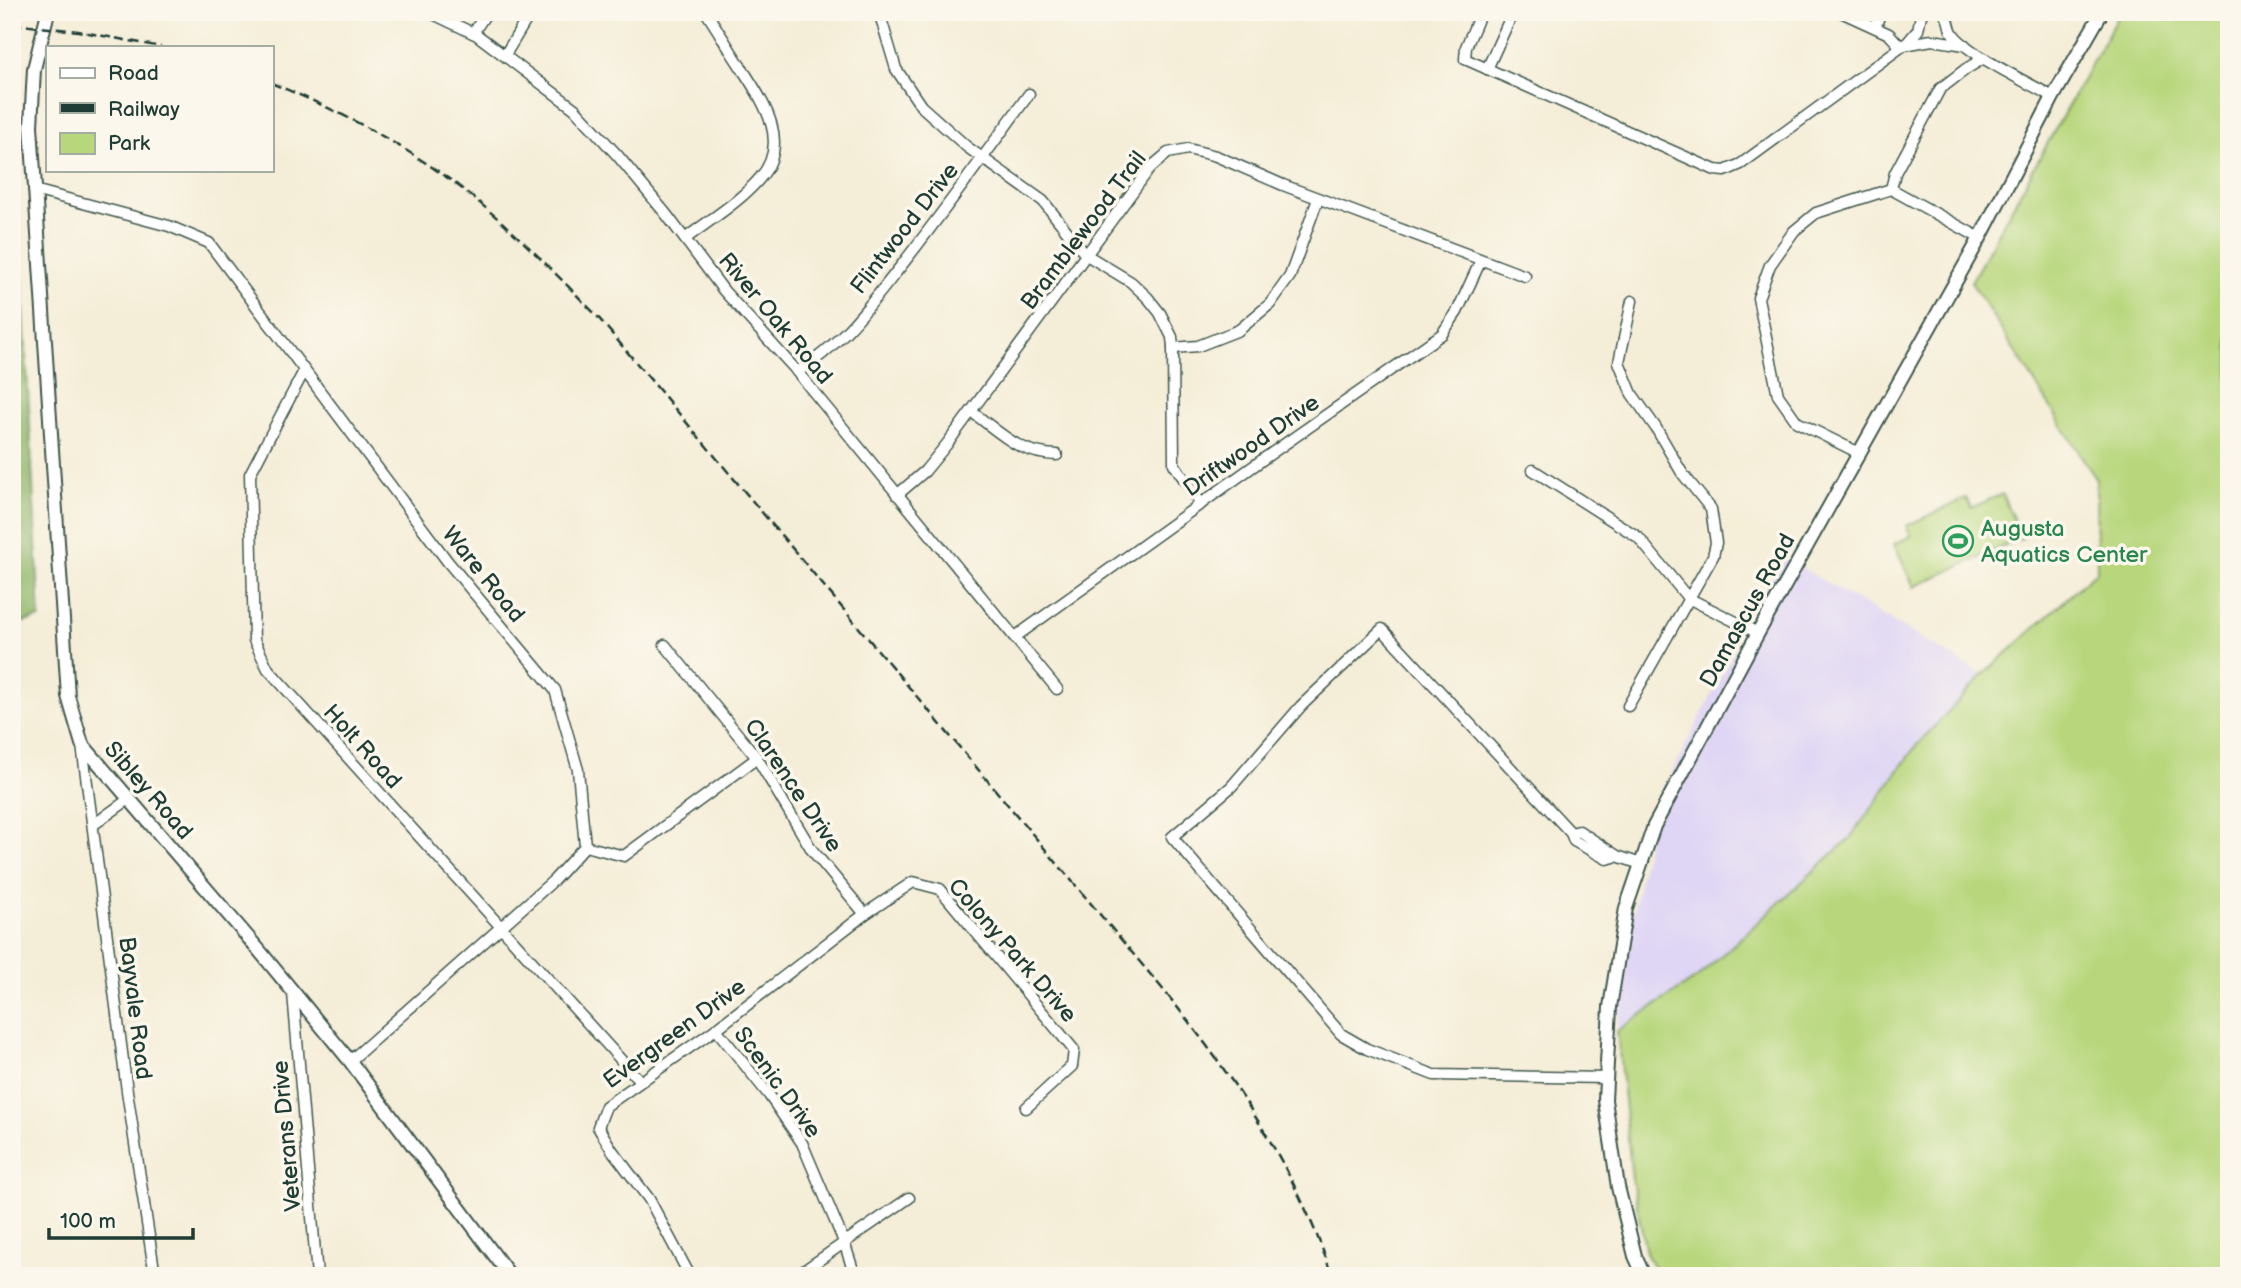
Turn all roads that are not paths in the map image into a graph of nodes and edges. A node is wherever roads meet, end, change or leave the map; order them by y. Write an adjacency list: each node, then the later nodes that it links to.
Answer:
1 (48, 12): 25 (street, Sibley Road)
2 (429, 12): 15 (street, River Oak Road)
3 (488, 12): 15 (street)
4 (531, 12): 18 (street)
5 (706, 12): 28 (street)
6 (879, 12): 23 (street)
7 (1481, 12): 20 (street)
8 (1513, 12): 20 (street)
9 (1842, 12): 14 (street)
10 (1881, 12): 14 (street)
11 (1924, 12): 17 (street)
12 (1944, 12): 16 (street)
13 (2102, 12): 22 (street, Damascus Road)
14 (1875, 27): 17 (street)
15 (473, 33): 18 (street, River Oak Road)
16 (1966, 45): 17 (street); 19 (street)
17 (1900, 46): 20 (street)
18 (505, 55): 28 (street, River Oak Road)
19 (1984, 58): 22 (street); 24 (street)
20 (1487, 69)
21 (1029, 94): 23 (street, Flintwood Drive)
22 (2053, 97): 27 (street, Damascus Road)
23 (982, 158): 29 (street); 35 (street, Flintwood Drive)
24 (1891, 189): 27 (street); 37 (street)
25 (34, 190): 34 (street, Ware Road); 48 (street, Sibley Road)
26 (1318, 199): 29 (street, Bramblewood Trail); 30 (street, Bramblewood Trail); 33 (street)
27 (1980, 237): 37 (street, Damascus Road)
28 (685, 239): 35 (street, River Oak Road)
29 (1085, 254): 33 (street); 36 (street, Bramblewood Trail)
30 (1481, 260): 31 (street, Bramblewood Trail); 41 (street, Driftwood Drive)
31 (1525, 276)
32 (1632, 301): 42 (street)
33 (1172, 348): 41 (street)
34 (304, 371): 52 (street, Ware Road); 56 (street, Holt Road)
35 (797, 372): 40 (street, River Oak Road)
36 (972, 412): 38 (street); 40 (street, Bramblewood Trail)
37 (1859, 453): 43 (street, Damascus Road)
38 (1057, 455)
39 (1532, 470): 42 (street)
40 (897, 495): 44 (street, River Oak Road)
41 (1201, 504): 44 (street, Driftwood Drive)
42 (1688, 598): 43 (street); 47 (street)
43 (1758, 632): 53 (street, Damascus Road)
44 (1015, 638): 46 (street, River Oak Road)
45 (665, 645): 49 (street, Clarence Drive)
46 (1058, 689)
47 (1628, 706)
48 (82, 744): 50 (street, Sibley Road); 51 (street, Bayvale Road)
49 (757, 758): 52 (street); 55 (street, Clarence Drive)
50 (130, 799): 51 (street); 57 (street, Sibley Road)
51 (93, 825): 65 (street, Bayvale Road)
52 (585, 846): 56 (street)
53 (1641, 864): 60 (street, Damascus Road); 60 (street)
54 (925, 884): 55 (street, Evergreen Drive); 62 (street, Colony Park Drive)
55 (865, 914): 58 (street, Evergreen Drive)
56 (501, 927): 59 (street); 61 (street, Holt Road)
57 (293, 993): 59 (street, Sibley Road); 66 (street, Veterans Drive)
58 (716, 1029): 61 (street, Evergreen Drive); 64 (street, Scenic Drive)
59 (350, 1061): 67 (street, Sibley Road)
60 (1606, 1079): 71 (street, Damascus Road)
61 (640, 1082): 68 (street, Evergreen Drive)
62 (1027, 1108)
63 (909, 1198): 64 (street)
64 (844, 1242): 69 (street); 70 (street, Scenic Drive)
65 (155, 1276)
66 (317, 1276)
67 (510, 1276)
68 (690, 1276)
69 (796, 1276)
70 (855, 1276)
71 (1644, 1276)

